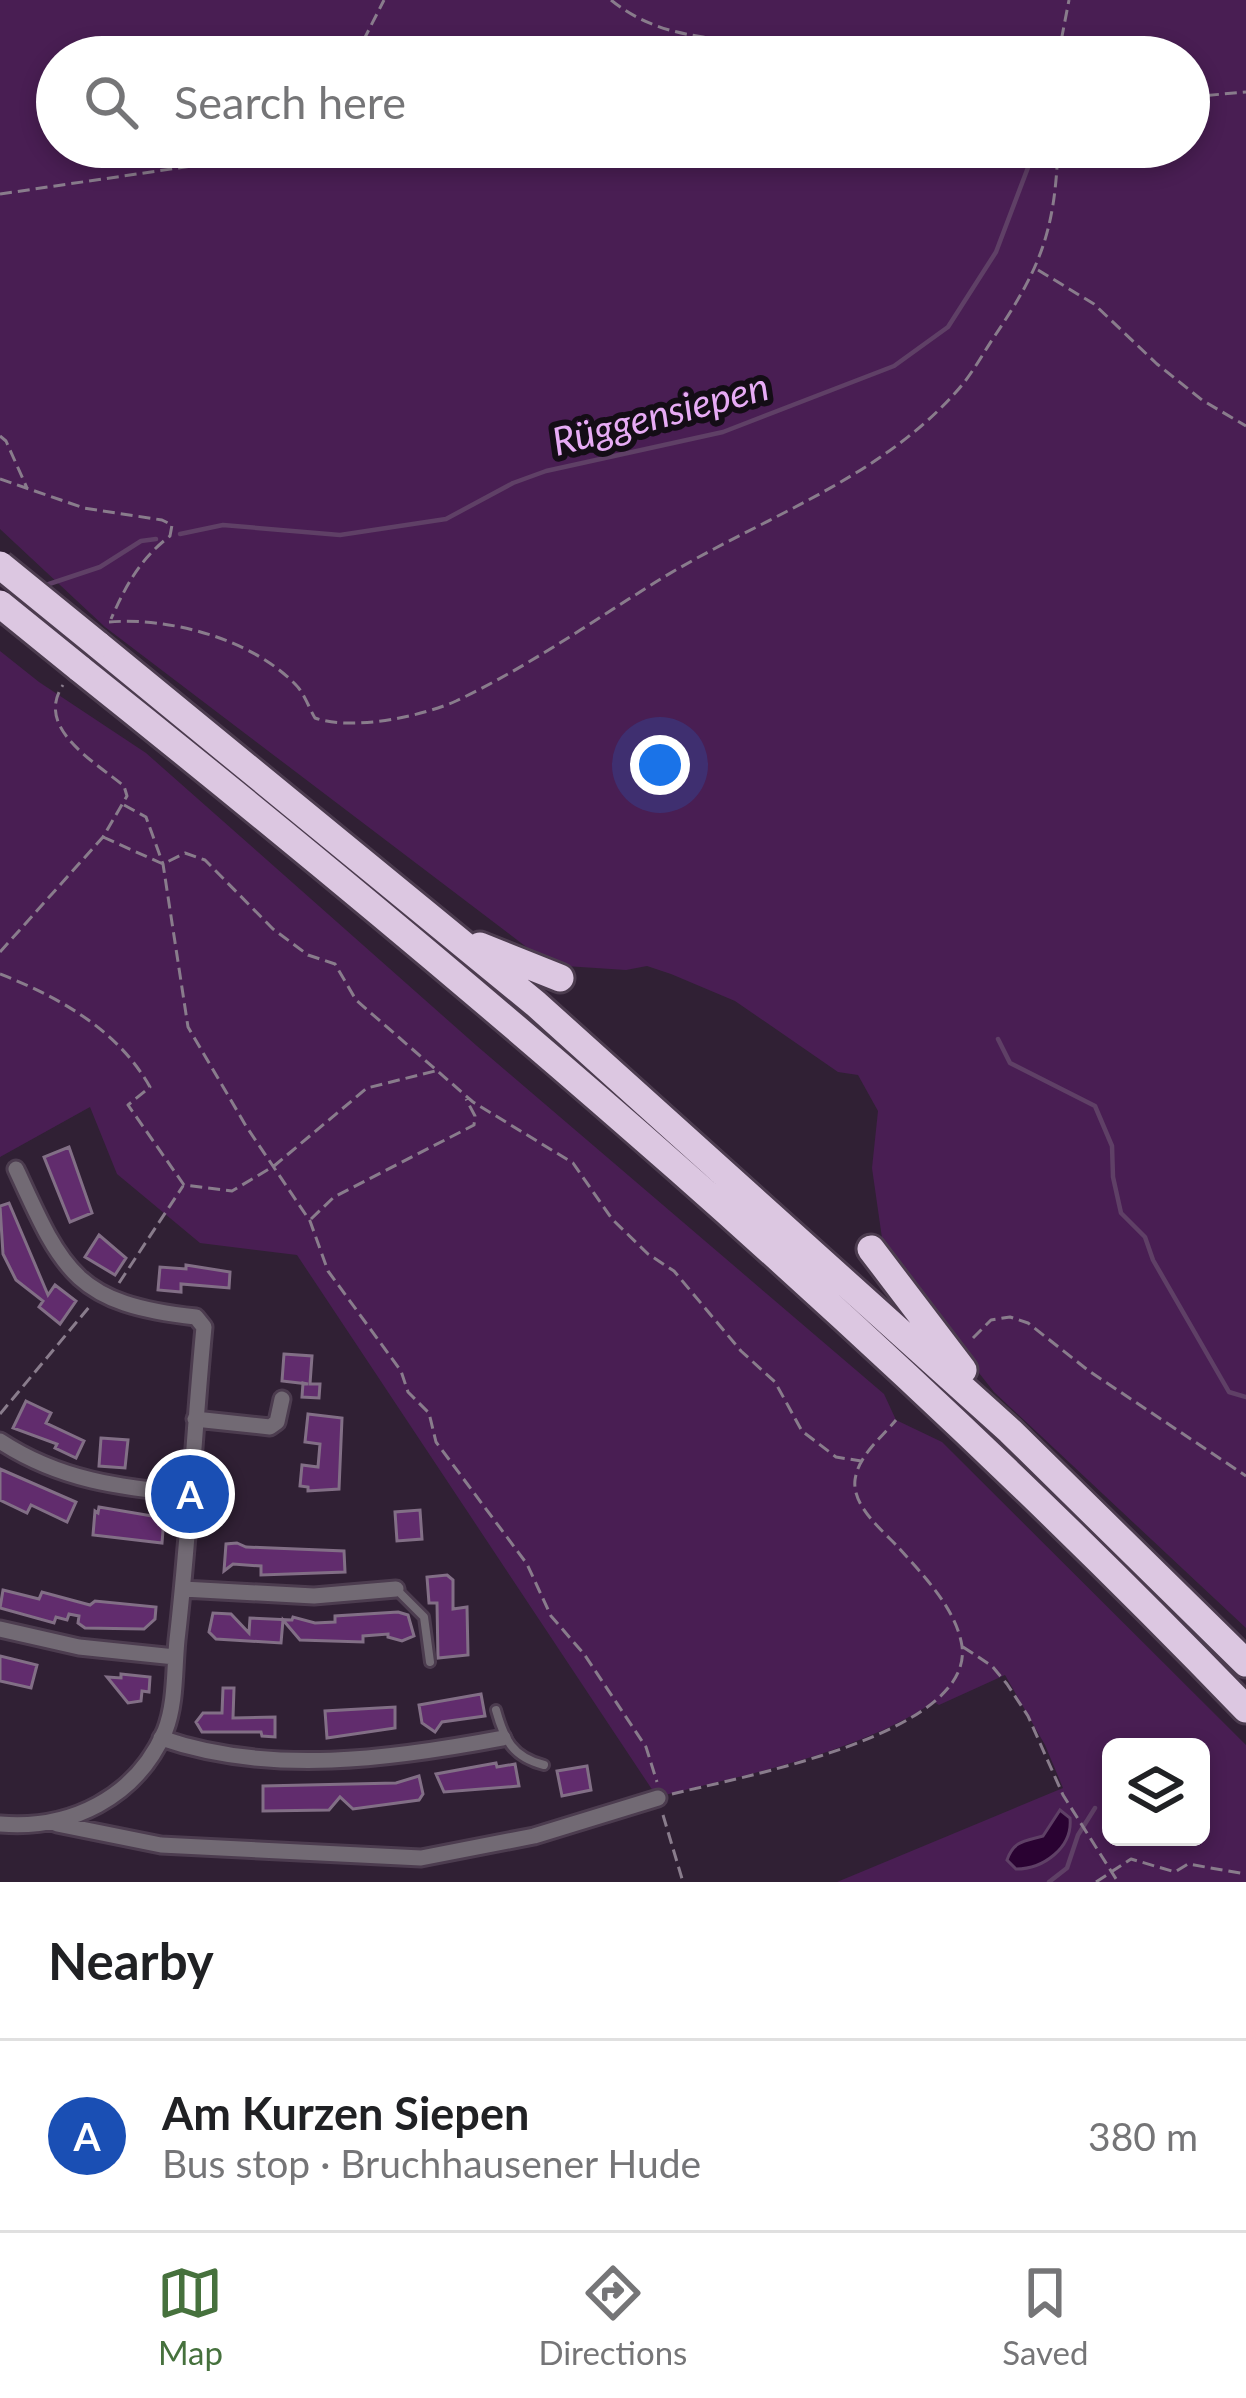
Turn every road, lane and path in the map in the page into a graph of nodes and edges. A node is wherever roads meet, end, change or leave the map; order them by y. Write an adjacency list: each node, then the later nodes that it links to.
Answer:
1 (384, 0): 4 (path)
2 (611, 0): 5 (path)
3 (1069, 0): 6 (path)
4 (366, 36)
5 (690, 36)
6 (1062, 36)
7 (1246, 92): 8 (path)
8 (1210, 95)
9 (178, 168): 11 (path)
10 (1057, 168): 12 (path)
11 (0, 194)
12 (1037, 269): 13 (path); 16 (path)
13 (1246, 426)
14 (0, 436): 16 (path)
15 (0, 479): 16 (path)
16 (27, 489)
17 (0, 565): 22 (highway, bridge)
18 (0, 604): 49 (highway, bridge)
19 (57, 693): 20 (path)
20 (124, 805): 21 (path); 23 (path)
21 (103, 836): 23 (path); 24 (path)
22 (358, 857): 26 (highway); 37 (highway)
23 (163, 864): 27 (path); 29 (path)
24 (0, 952)
25 (0, 974): 29 (path)
26 (560, 978)
27 (437, 1070): 28 (path); 29 (path)
28 (464, 1094): 31 (path); 39 (path)
29 (274, 1166): 31 (path)
30 (16, 1169): 35 (street)
31 (310, 1221): 54 (path)
32 (872, 1249): 37 (highway)
33 (973, 1338): 40 (path)
34 (282, 1399): 35 (street)
35 (196, 1412): 41 (street)
36 (896, 1420): 39 (path)
37 (1010, 1431): 48 (highway)
38 (0, 1441): 41 (street)
39 (861, 1461): 45 (path)
40 (1246, 1475)
41 (190, 1494): 42 (street)
42 (183, 1588): 43 (street); 46 (street)
43 (396, 1589): 47 (lane)
44 (0, 1629): 46 (street)
45 (962, 1646): 54 (path); 57 (path)
46 (176, 1658): 51 (street)
47 (430, 1662)
48 (1246, 1664)
49 (1246, 1709)
50 (496, 1710): 52 (lane)
51 (161, 1738): 52 (street); 55 (street)
52 (503, 1738): 53 (lane)
53 (544, 1765)
54 (658, 1798): 55 (street); 59 (path)
55 (54, 1823): 56 (street)
56 (0, 1824)
57 (1108, 1871): 58 (path); 60 (path); 61 (path)
58 (1246, 1874)
59 (682, 1882)
60 (1096, 1882)
61 (1118, 1882)

